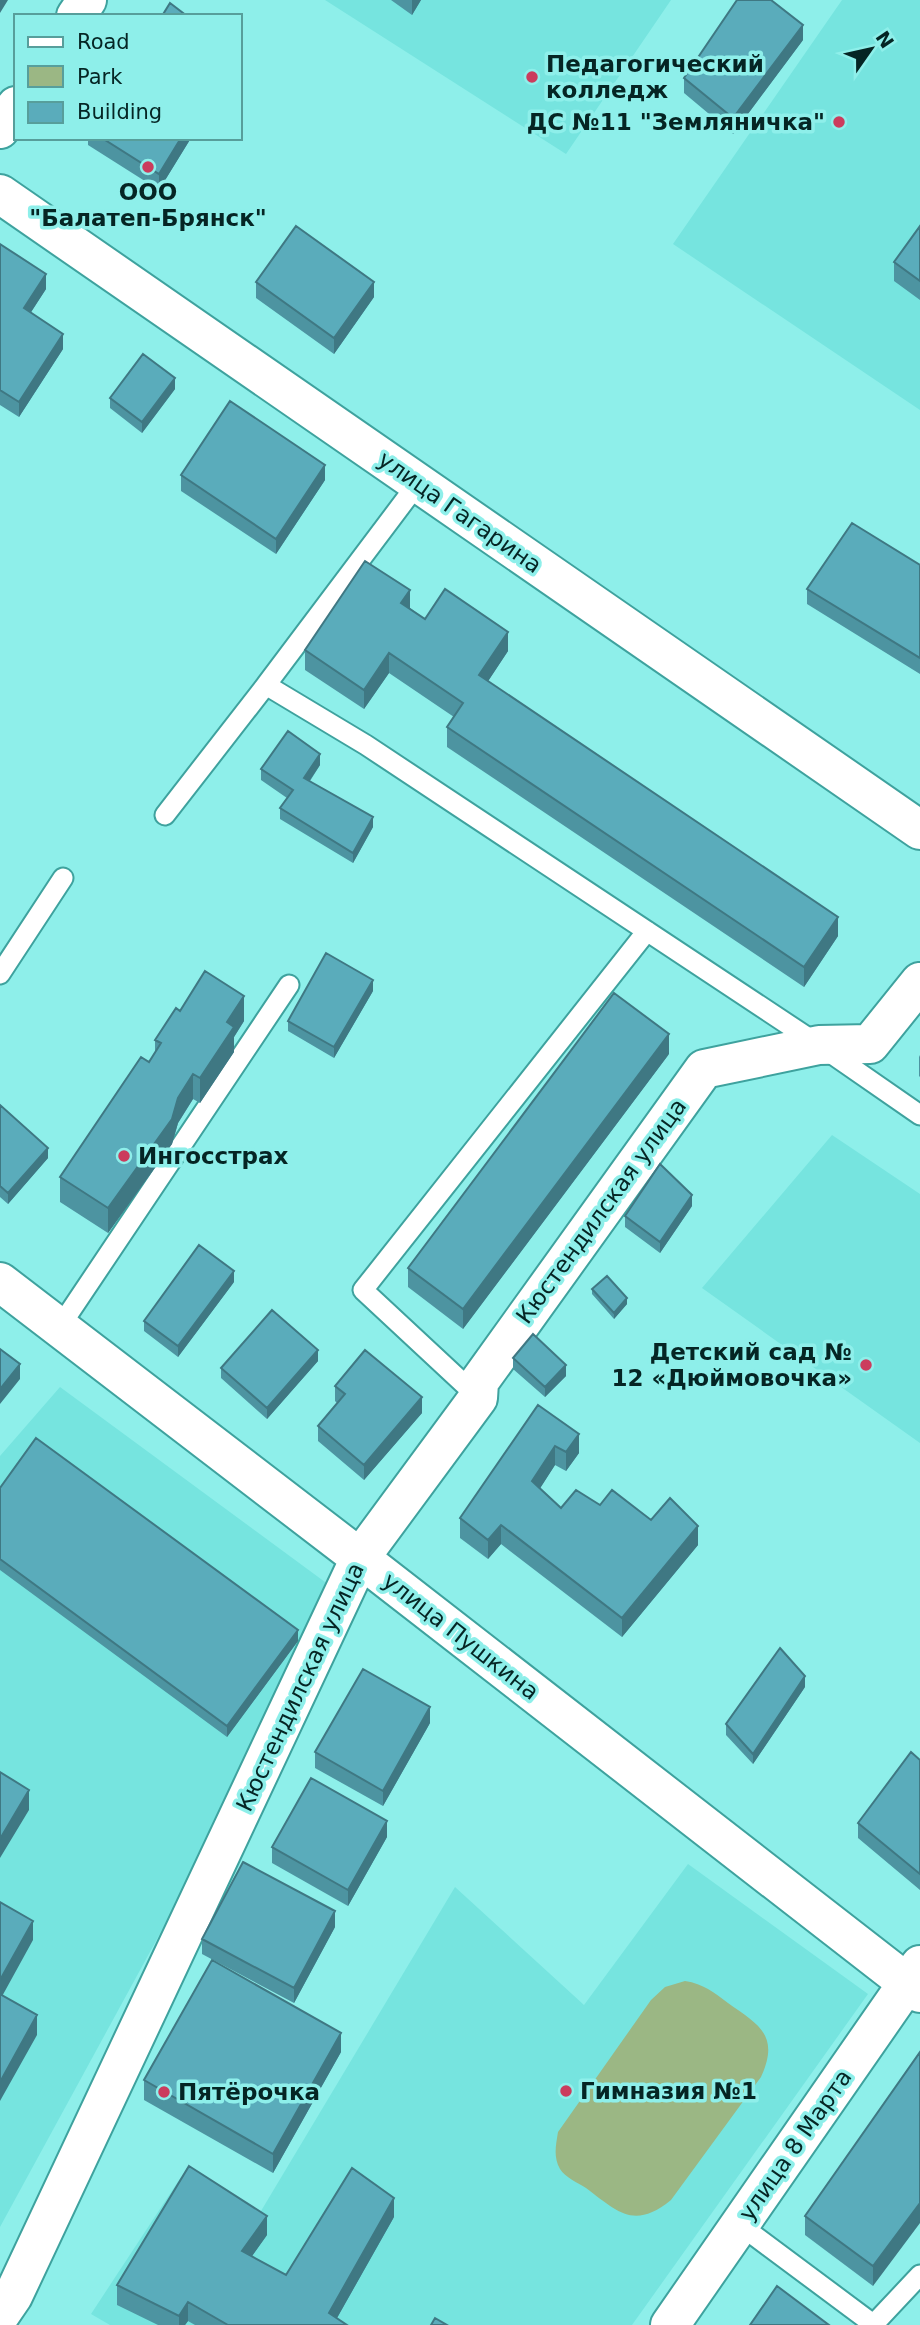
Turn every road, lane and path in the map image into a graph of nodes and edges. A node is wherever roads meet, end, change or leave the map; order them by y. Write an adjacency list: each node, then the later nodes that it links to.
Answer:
1 (14, 109): 2 (street)
2 (0, 129)
3 (0, 194): 4 (street, улица Гагарина)
4 (418, 483): 5 (lane); 7 (street, улица Гагарина)
5 (265, 685): 6 (lane); 9 (lane)
6 (165, 815)
7 (920, 830)
8 (63, 878): 10 (lane)
9 (647, 931): 13 (lane); 17 (lane)
10 (0, 974)
11 (920, 982): 13 (street, Кюстендилская улица)
12 (289, 985): 16 (lane)
13 (819, 1045): 14 (lane); 17 (street, Кюстендилская улица)
14 (920, 1115)
15 (0, 1283): 16 (street, улица Пушкина)
16 (59, 1328): 18 (street, улица Пушкина)
17 (478, 1398): 18 (street, Кюстендилская улица)
18 (360, 1558): 19 (street, улица Пушкина); 22 (street, Кюстендилская улица)
19 (916, 1980): 20 (street, улица 8 Марта)
20 (740, 2225): 23 (street, улица 8 Марта); 24 (lane)
21 (920, 2275): 24 (lane)
22 (0, 2315)
23 (670, 2325)
24 (873, 2325)

